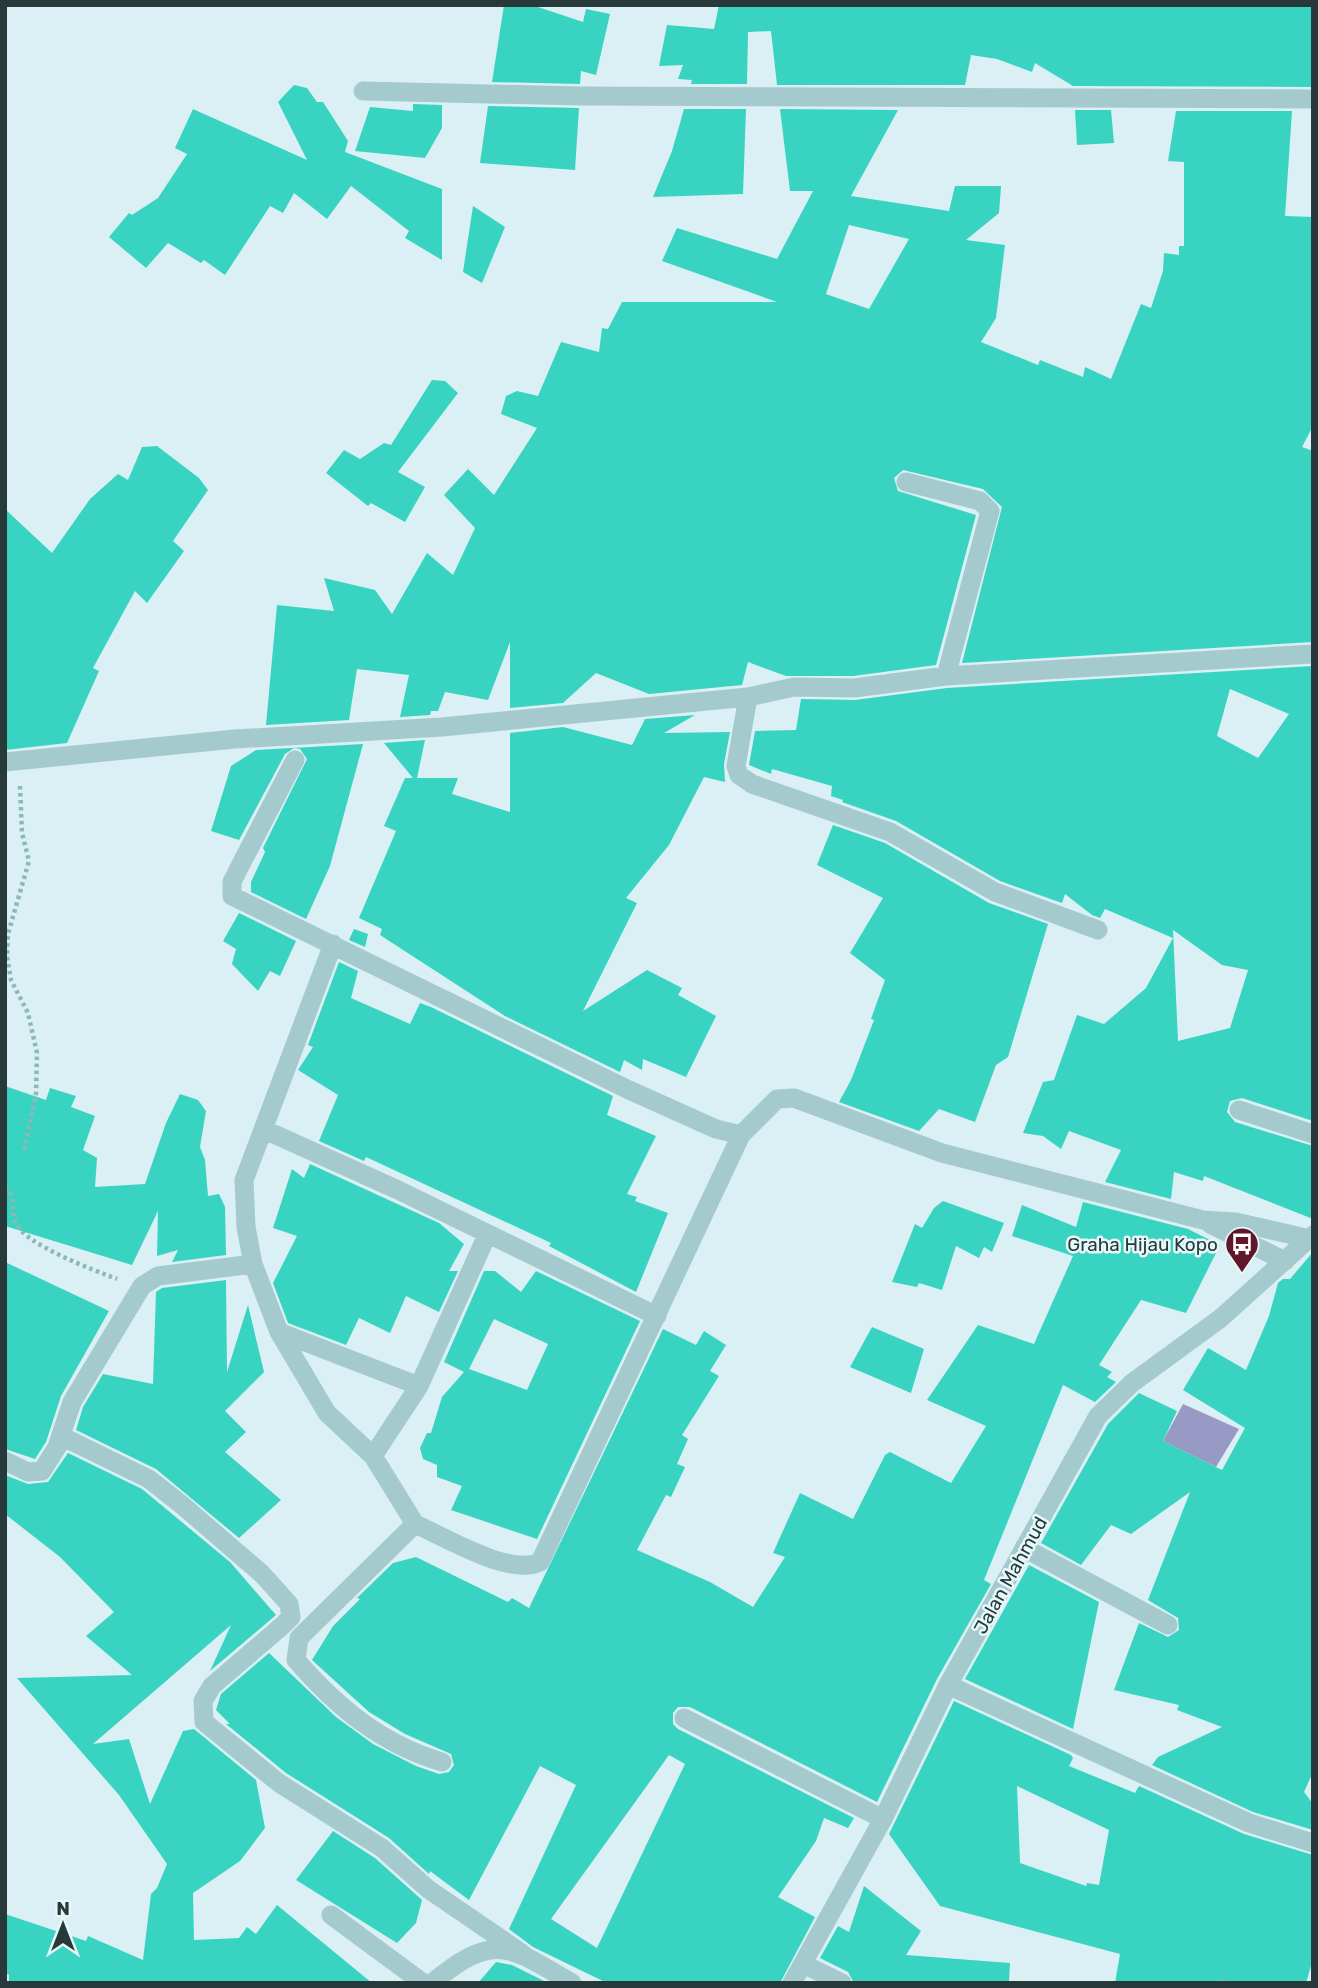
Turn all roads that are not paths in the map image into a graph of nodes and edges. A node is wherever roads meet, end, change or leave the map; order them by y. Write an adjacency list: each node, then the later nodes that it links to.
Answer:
1 (363, 91): 2 (street)
2 (1313, 99)
3 (906, 482): 5 (street)
4 (1313, 654): 5 (street)
5 (946, 676): 6 (street)
6 (748, 697): 8 (street); 9 (street)
7 (295, 760): 10 (street)
8 (14, 762)
9 (1098, 930)
10 (333, 944): 12 (street); 14 (street)
11 (1239, 1110): 13 (street)
12 (265, 1130): 16 (street); 19 (street)
13 (1313, 1134)
14 (741, 1135): 15 (street); 20 (street)
15 (1203, 1220): 17 (street); 18 (street)
16 (487, 1235): 20 (street); 22 (street)
17 (1311, 1237): 18 (street, Jalan Mahmud)
18 (1285, 1261): 27 (street, Jalan Mahmud)
19 (253, 1264): 21 (street); 23 (street)
20 (657, 1316): 26 (street)
21 (279, 1332): 22 (street); 24 (street)
22 (419, 1386): 24 (street)
23 (61, 1436): 25 (street); 35 (street)
24 (373, 1456): 26 (street)
25 (5, 1461)
26 (415, 1524): 31 (street)
27 (1024, 1548): 28 (street); 29 (street, Jalan Mahmud)
28 (1168, 1625)
29 (948, 1685): 32 (street, Jalan Mahmud); 33 (street)
30 (684, 1718): 32 (street)
31 (442, 1762)
32 (883, 1819): 36 (street, Jalan Mahmud)
33 (1313, 1843)
34 (331, 1916): 37 (street)
35 (523, 1954): 38 (street); 39 (street)
36 (803, 1964): 40 (street, Jalan Mahmud); 41 (street)
37 (423, 1983)
38 (432, 1983)
39 (572, 1983)
40 (792, 1983)
41 (842, 1983)

